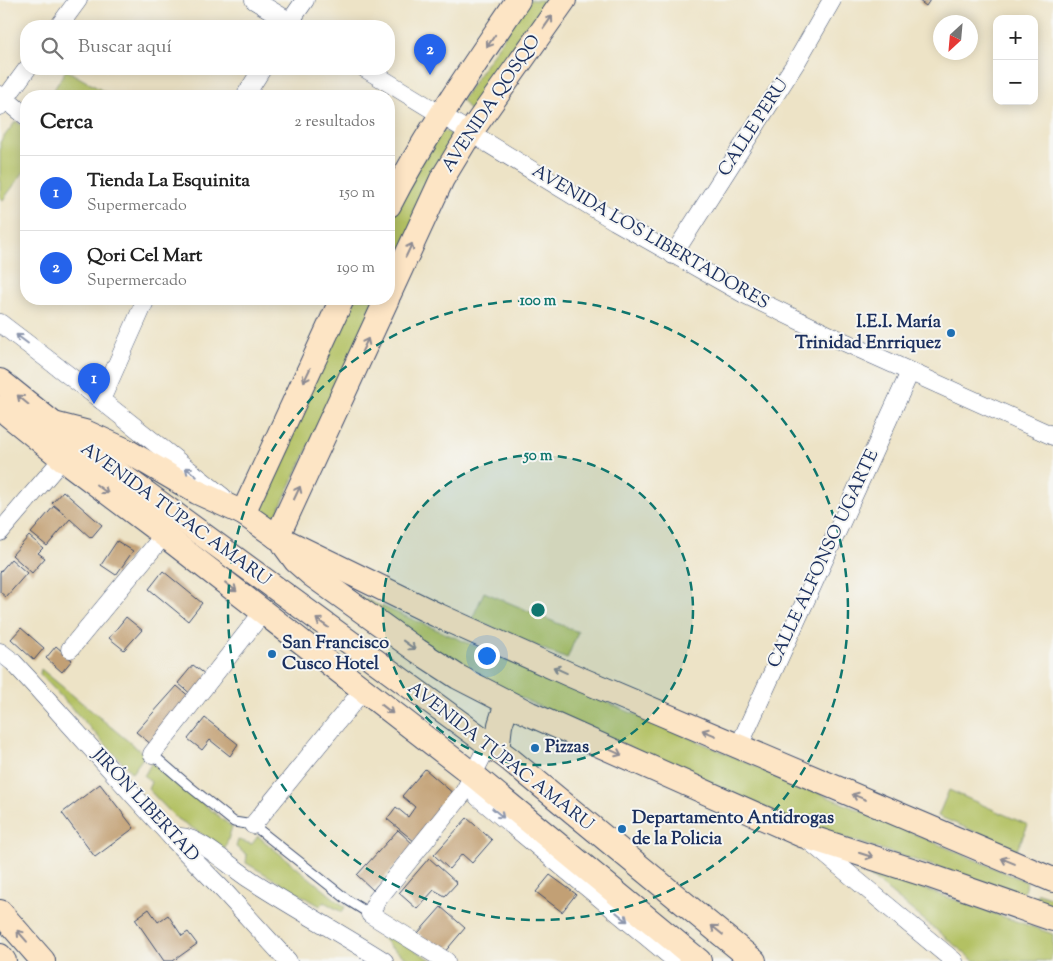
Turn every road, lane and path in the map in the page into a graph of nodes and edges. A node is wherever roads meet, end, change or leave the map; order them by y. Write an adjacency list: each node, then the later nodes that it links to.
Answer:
1 (78, 0): 7 (street)
2 (254, 0): 8 (street)
3 (305, 0): 9 (street)
4 (518, 0): 16 (street, AVENIDA QOSQO, one-way to 16)
5 (564, 0): 17 (street, AVENIDA QOSQO, one-way to 5)
6 (832, 0): 19 (street, CALLE PERU)
7 (63, 20)
8 (284, 20)
9 (294, 20)
10 (22, 75): 14 (street)
11 (258, 75): 13 (street)
12 (376, 75): 16 (street, AVENIDA LOS LIBERTADORES)
13 (249, 90)
14 (2, 100): 15 (street)
15 (20, 112)
16 (441, 115): 17 (street, AVENIDA LOS LIBERTADORES); 18 (street, AVENIDA QOSQO)
17 (470, 133): 19 (street, AVENIDA LOS LIBERTADORES); 20 (street, AVENIDA QOSQO, one-way to 17)
18 (395, 193)
19 (673, 255): 25 (street, AVENIDA LOS LIBERTADORES)
20 (395, 281)
21 (143, 305): 27 (street)
22 (339, 305): 31 (street, one-way to 31)
23 (384, 305): 34 (street, one-way to 23)
24 (0, 323): 27 (street, one-way to 24)
25 (910, 372): 29 (street, AVENIDA LOS LIBERTADORES); 40 (street, CALLE ALFONSO UGARTE)
26 (0, 381): 30 (street, one-way to 26)
27 (101, 400): 31 (street, one-way to 27)
28 (0, 408): 30 (street, AVENIDA TÚPAC AMARU)
29 (1053, 436)
30 (75, 444): 31 (street); 32 (street); 33 (street, AVENIDA TÚPAC AMARU, one-way to 33); 41 (street, AVENIDA TÚPAC AMARU, one-way to 30)
31 (243, 513): 34 (street)
32 (0, 532)
33 (164, 535): 35 (street, AVENIDA TÚPAC AMARU, one-way to 35); 36 (street)
34 (277, 537): 39 (street, one-way to 39); 40 (street, one-way to 34)
35 (263, 612): 38 (street, AVENIDA TÚPAC AMARU); 42 (street)
36 (70, 649)
37 (0, 652): 46 (street, JIRÓN LIBERTAD)
38 (363, 690): 43 (street, AVENIDA TÚPAC AMARU, one-way to 43); 44 (street)
39 (508, 702): 41 (street); 45 (street, one-way to 45)
40 (739, 746): 47 (street, one-way to 40)
41 (492, 748): 43 (street); 59 (street, AVENIDA TÚPAC AMARU, one-way to 41)
42 (152, 754): 44 (lane)
43 (472, 774): 49 (street); 57 (street, one-way to 57); 58 (street, AVENIDA TÚPAC AMARU)
44 (253, 825): 49 (lane)
45 (802, 835): 50 (street, one-way to 50); 60 (street)
46 (172, 838): 54 (street, JIRÓN LIBERTAD); 55 (street)
47 (1053, 880)
48 (0, 912): 53 (street, one-way to 48)
49 (370, 914): 56 (street)
50 (1053, 919)
51 (0, 956): 52 (street)
52 (4, 961)
53 (43, 961)
54 (288, 961)
55 (384, 961)
56 (446, 961)
57 (676, 961)
58 (698, 961)
59 (754, 961)
60 (954, 961)

